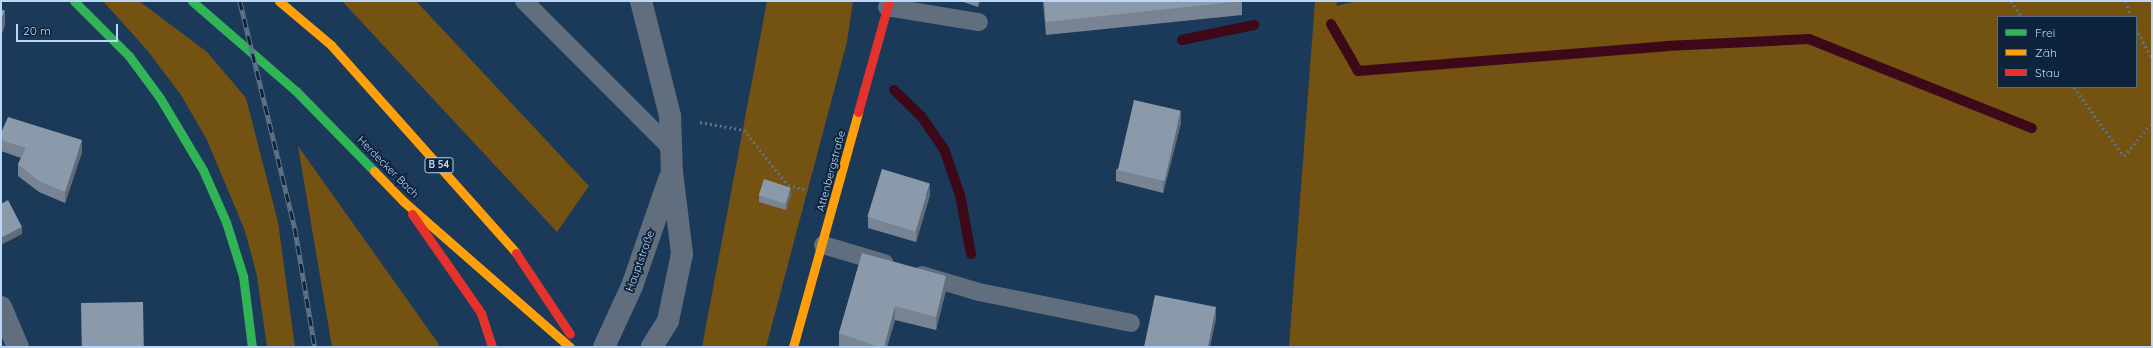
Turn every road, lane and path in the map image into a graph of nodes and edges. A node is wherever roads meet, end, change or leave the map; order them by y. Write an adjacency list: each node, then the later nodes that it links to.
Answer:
1 (74, 1): 25 (main road)
2 (192, 1): 20 (main road, Herdecker Bach)
3 (279, 1): 28 (main road, B 54)
4 (524, 1): 17 (lane)
5 (641, 1): 15 (street, Hauptstraße)
6 (2011, 1): 9 (path)
7 (2126, 1): 10 (path)
8 (888, 4): 11 (lane); 19 (main road, Attenbergstraße)
9 (2021, 16)
10 (2131, 16)
11 (979, 22)
12 (2137, 30): 13 (path)
13 (2152, 58)
14 (2075, 88): 16 (path)
15 (670, 116): 17 (street, Hauptstraße); 19 (path)
16 (2152, 123)
17 (672, 149): 18 (street, Hauptstraße)
18 (672, 172): 29 (street, Hauptstraße); 30 (street, Hauptstraße)
19 (837, 198): 21 (main road, Attenbergstraße)
20 (403, 201): 26 (main road); 27 (main road, Herdecker Bach)
21 (824, 245): 23 (lane); 31 (main road, Attenbergstraße)
22 (1, 307): 24 (street)
23 (1132, 323)
24 (18, 347)
25 (252, 347)
26 (492, 347)
27 (570, 347)
28 (578, 347)
29 (604, 347)
30 (652, 347)
31 (793, 347)

